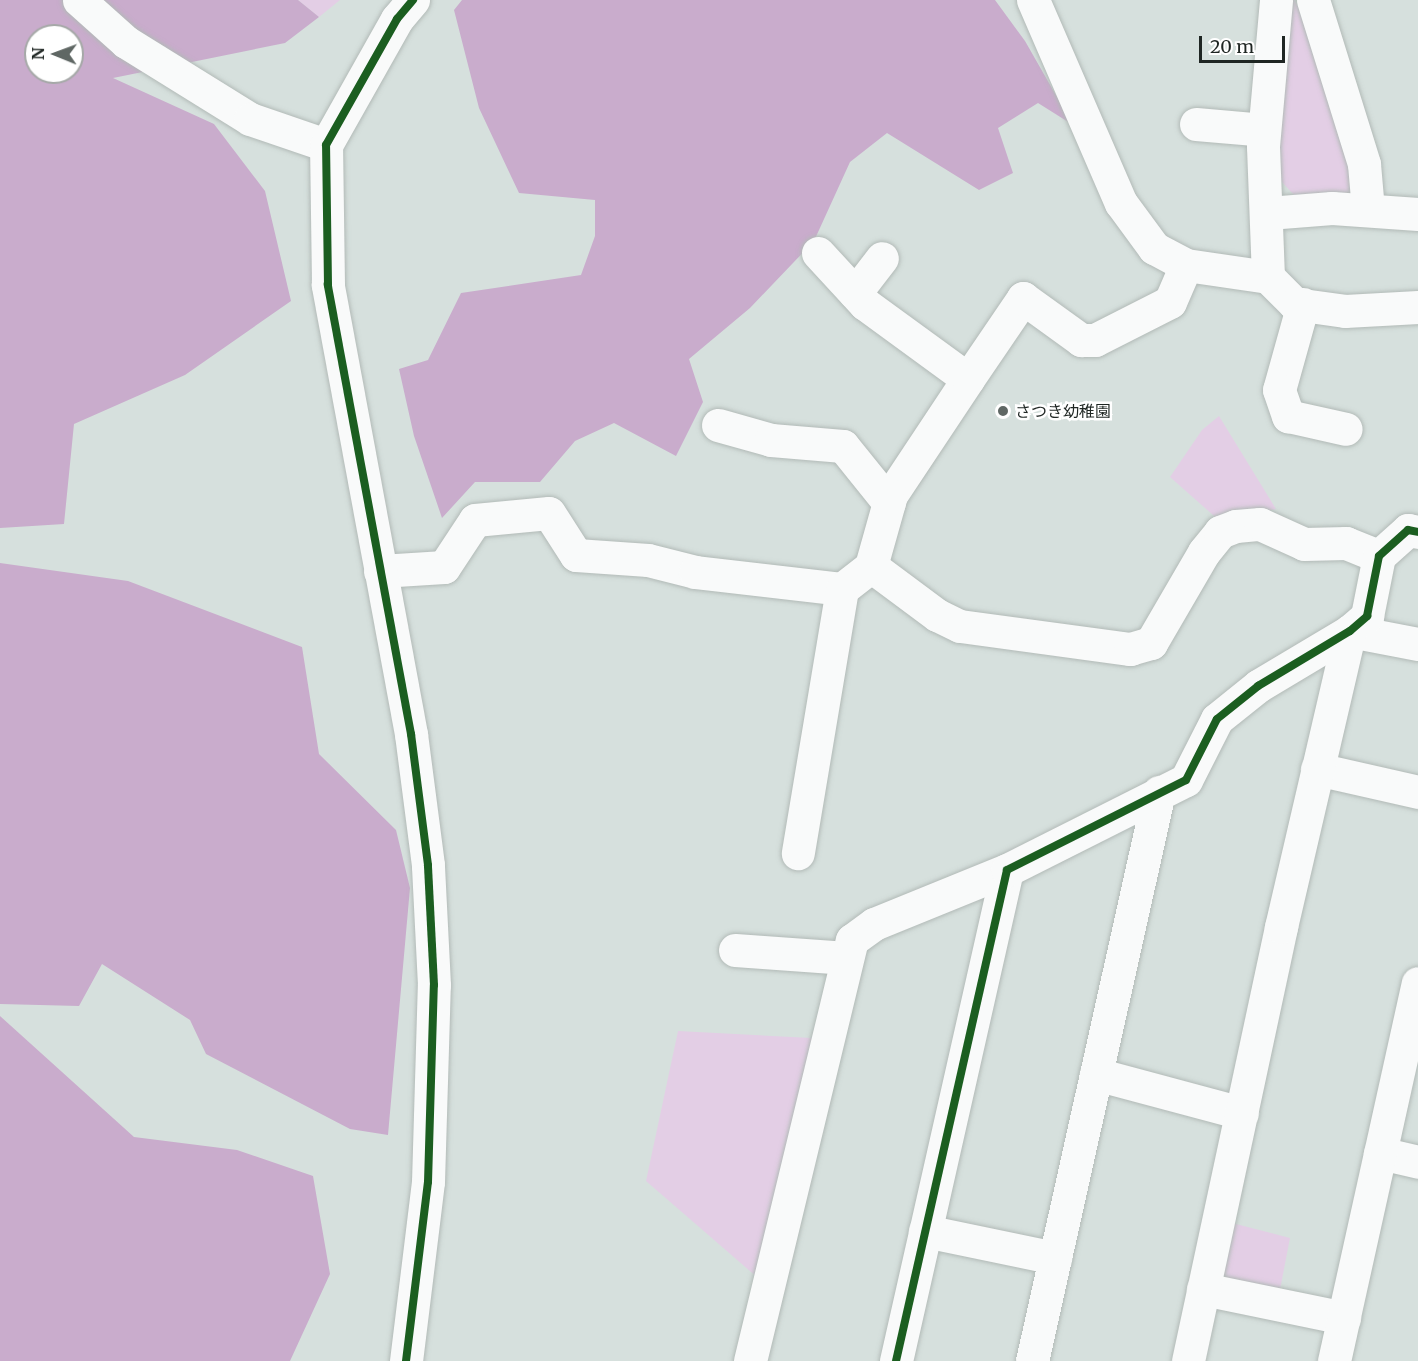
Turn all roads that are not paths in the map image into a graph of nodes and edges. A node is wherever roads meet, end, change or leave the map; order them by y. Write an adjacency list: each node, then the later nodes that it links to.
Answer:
1 (79, 0): 8 (street)
2 (413, 0): 8 (street)
3 (1276, 0): 7 (street)
4 (1313, 0): 9 (street)
5 (1040, 8): 14 (street)
6 (1196, 124): 7 (street)
7 (1264, 130): 10 (street)
8 (326, 145): 26 (street)
9 (1368, 210): 10 (street); 11 (street)
10 (1268, 213): 15 (street)
11 (1418, 214)
12 (818, 253): 16 (street)
13 (882, 258): 16 (street)
14 (1186, 265): 15 (street); 19 (street)
15 (1268, 277): 17 (street)
16 (855, 294): 19 (street)
17 (1303, 304): 18 (street); 21 (street)
18 (1418, 307)
19 (968, 379): 22 (street)
20 (718, 425): 22 (street)
21 (1346, 429)
22 (889, 503): 25 (street)
23 (1418, 532): 24 (street)
24 (1379, 556): 25 (street); 28 (street)
25 (871, 566): 27 (street)
26 (380, 571): 27 (street); 46 (street)
27 (842, 589): 33 (street)
28 (1350, 631): 29 (street); 30 (street); 31 (street)
29 (1418, 644)
30 (1317, 769): 32 (street); 39 (street)
31 (1159, 792): 34 (street); 38 (street)
32 (1418, 792)
33 (798, 853)
34 (1007, 870): 36 (street); 42 (street)
35 (735, 950): 36 (street)
36 (847, 958): 47 (street)
37 (1418, 983): 40 (street)
38 (1096, 1074): 39 (street); 43 (street)
39 (1242, 1113): 44 (street)
40 (1380, 1153): 41 (street); 45 (street)
41 (1418, 1162)
42 (925, 1230): 43 (street); 48 (street)
43 (1055, 1258): 49 (street)
44 (1203, 1289): 45 (street); 50 (street)
45 (1344, 1318): 51 (street)
46 (406, 1361)
47 (750, 1361)
48 (896, 1361)
49 (1032, 1361)
50 (1188, 1361)
51 (1334, 1361)

